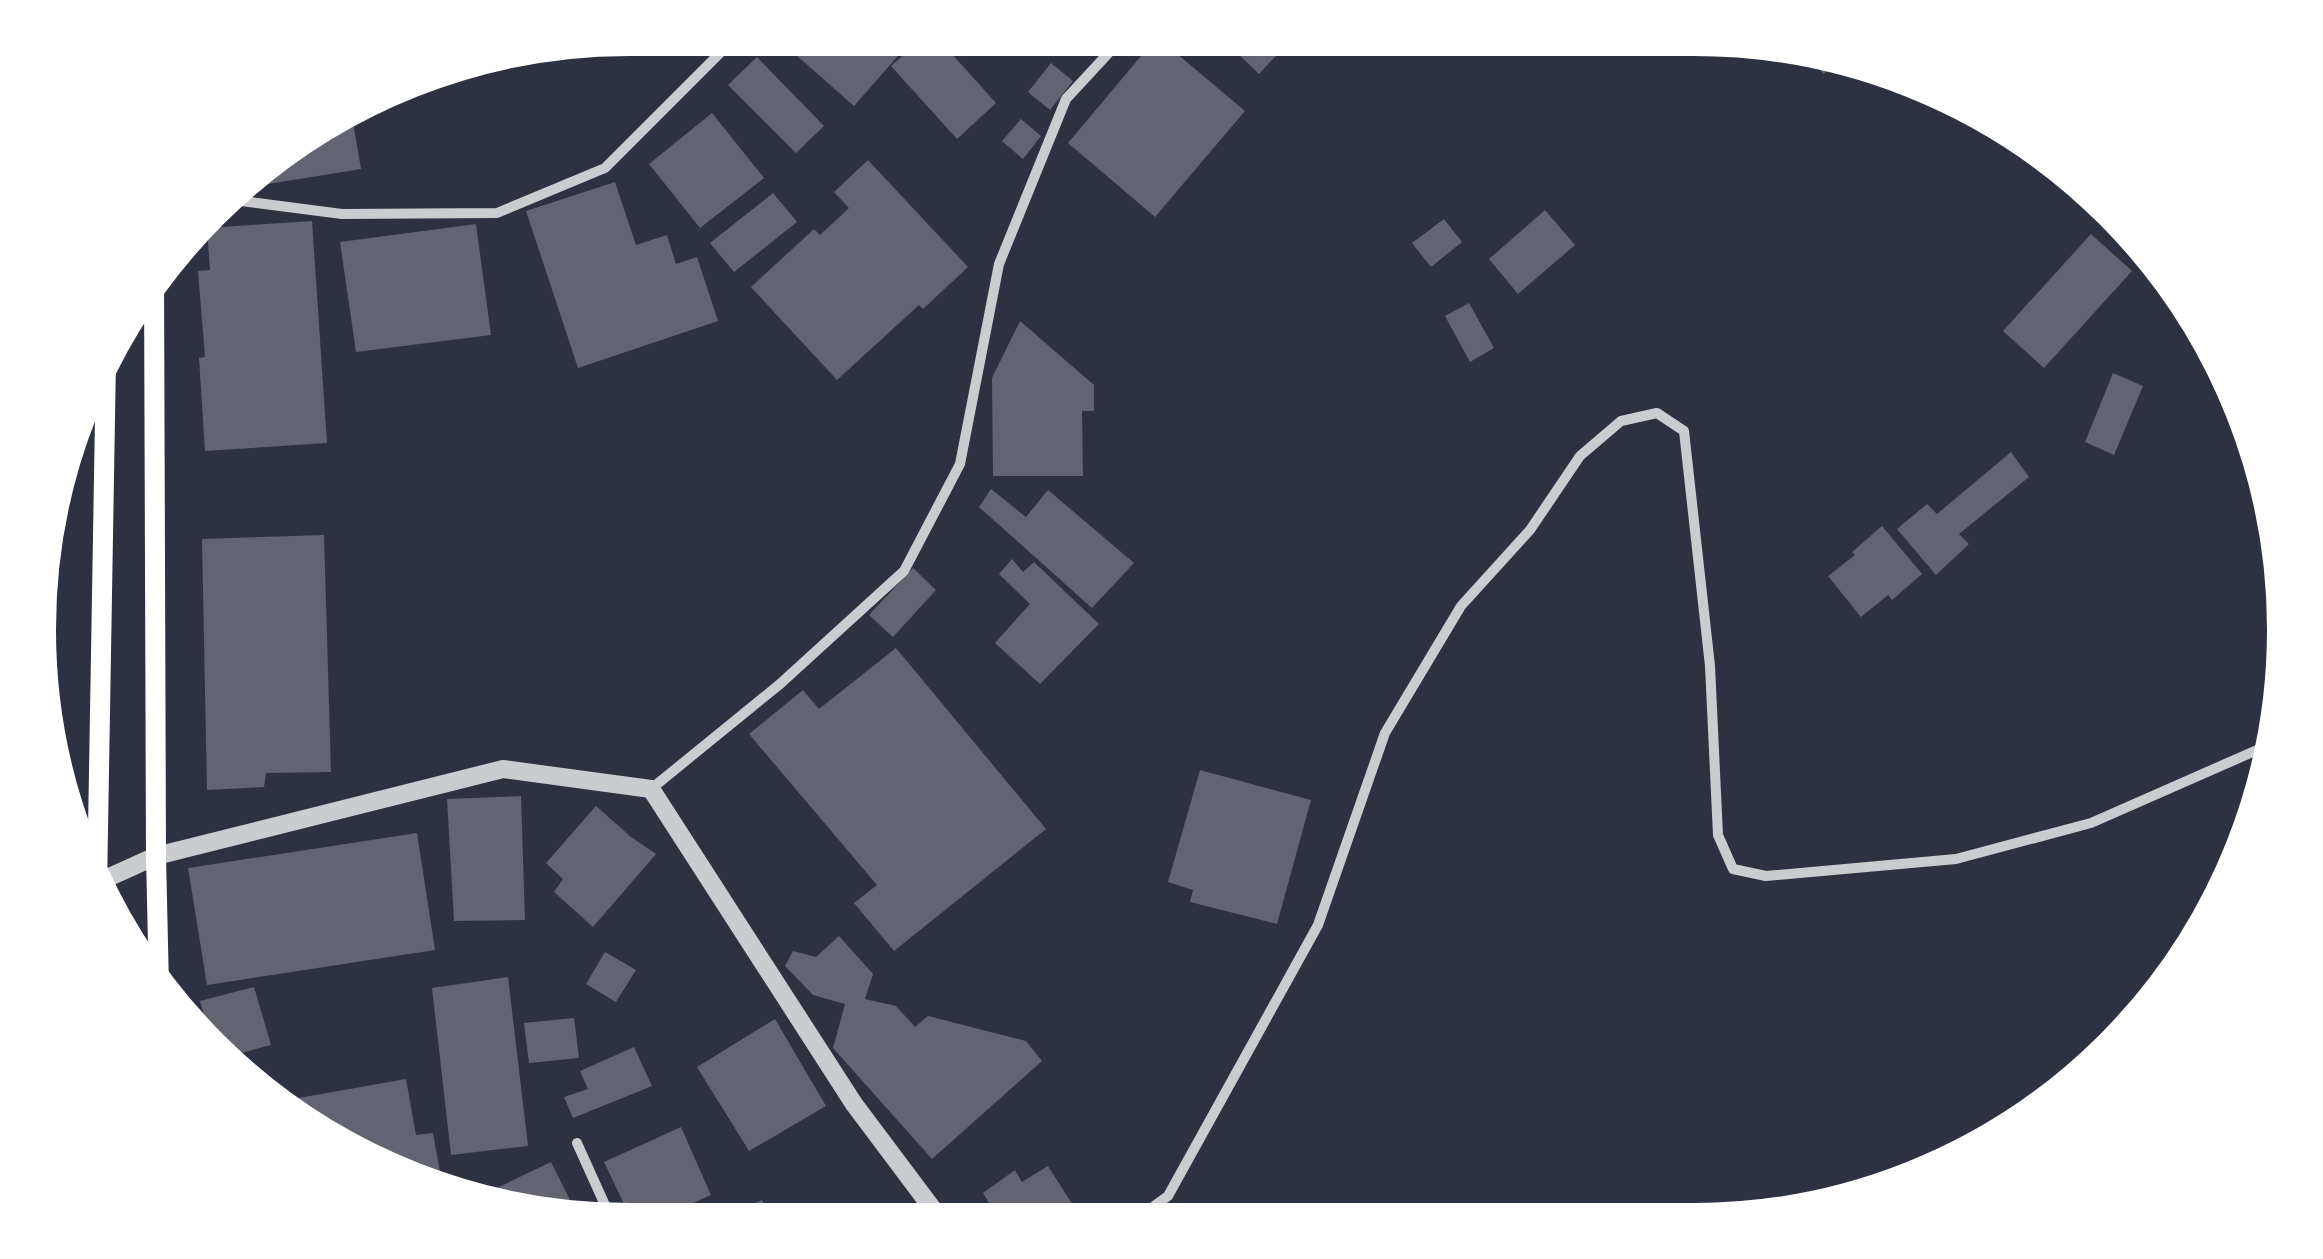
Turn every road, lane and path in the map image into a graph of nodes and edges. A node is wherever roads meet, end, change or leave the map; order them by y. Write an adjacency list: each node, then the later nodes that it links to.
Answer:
1 (722, 50): 3 (street)
2 (1112, 50): 7 (street)
3 (240, 201)
4 (154, 299): 8 (main road)
5 (106, 383): 9 (main road)
6 (2261, 749): 13 (street)
7 (651, 789): 8 (street); 15 (street)
8 (156, 856): 10 (street); 11 (main road)
9 (97, 857)
10 (107, 880)
11 (158, 966)
12 (576, 1143): 14 (street)
13 (1158, 1203): 16 (street); 17 (lane)
14 (606, 1208)
15 (933, 1209)
16 (1150, 1209)
17 (1162, 1209)

